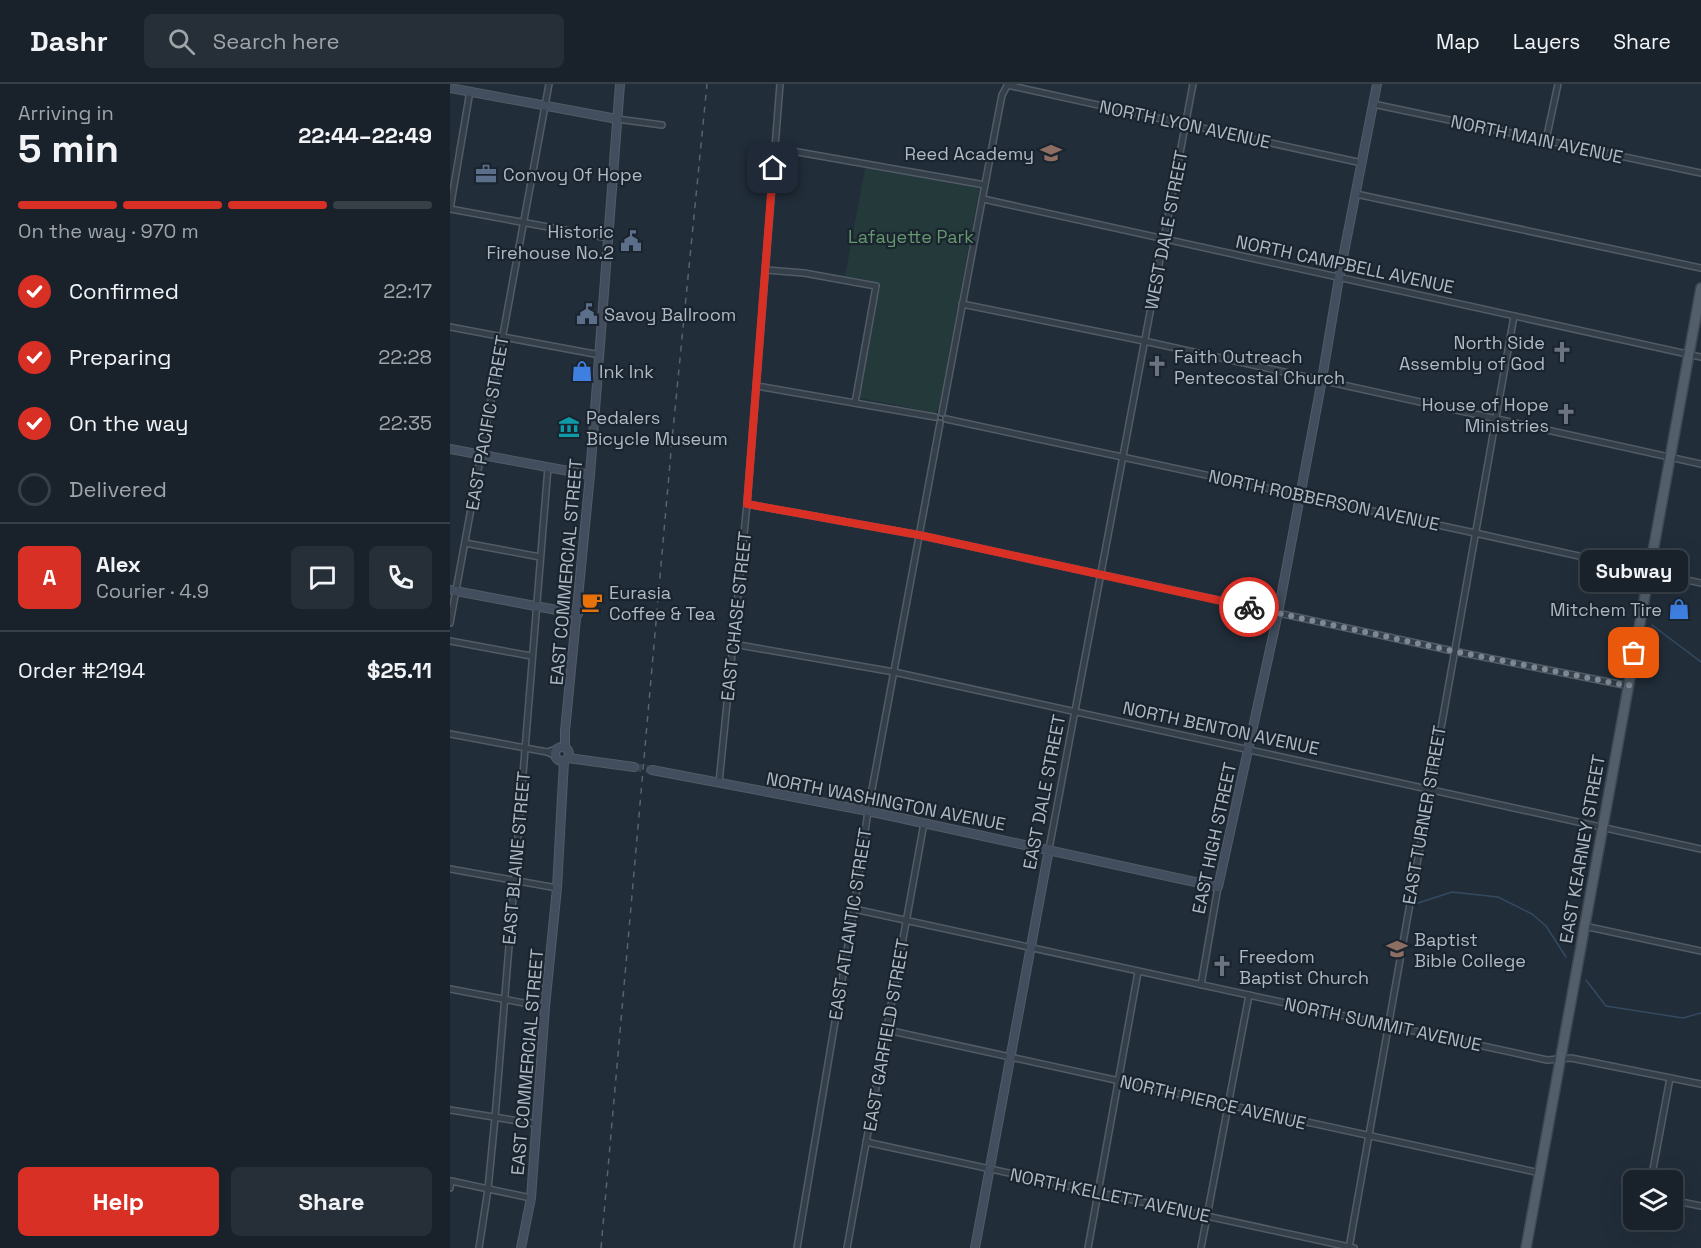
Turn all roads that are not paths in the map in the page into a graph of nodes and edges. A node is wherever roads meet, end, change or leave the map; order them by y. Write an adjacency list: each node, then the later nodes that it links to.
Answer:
1 (549, 84): 12 (street, EAST PACIFIC STREET)
2 (620, 84): 13 (street, EAST COMMERCIAL STREET)
3 (780, 84): 17 (street, EAST CHASE STREET)
4 (1007, 84): 8 (street, NORTH LYON AVENUE); 20 (street)
5 (1193, 84): 14 (street, WEST DALE STREET)
6 (1377, 84): 11 (street, EAST HIGH STREET)
7 (1558, 84): 16 (street)
8 (1022, 86): 14 (street, NORTH LYON AVENUE)
9 (450, 87): 10 (street)
10 (470, 91): 12 (street); 23 (street)
11 (1373, 104): 16 (street, NORTH MAIN AVENUE); 18 (street, EAST HIGH STREET)
12 (545, 105): 13 (street); 24 (street, EAST PACIFIC STREET)
13 (617, 119): 15 (street); 25 (street, EAST COMMERCIAL STREET)
14 (1186, 124): 18 (street, NORTH LYON AVENUE); 26 (street, WEST DALE STREET)
15 (662, 125)
16 (1546, 140): 19 (street, NORTH MAIN AVENUE)
17 (775, 147): 20 (street); 28 (street, EAST CHASE STREET)
18 (1362, 163): 21 (street, EAST HIGH STREET)
19 (1701, 173)
20 (985, 185): 22 (street)
21 (1356, 194): 27 (street); 29 (street, EAST HIGH STREET)
22 (983, 199): 26 (street, NORTH CAMPBELL AVENUE); 31 (street)
23 (450, 209): 24 (street)
24 (523, 223): 25 (street); 34 (street, EAST PACIFIC STREET)
25 (608, 238): 37 (street, EAST COMMERCIAL STREET)
26 (1164, 240): 29 (street, NORTH CAMPBELL AVENUE); 35 (street, WEST DALE STREET)
27 (1701, 268)
28 (766, 270): 40 (street, EAST CHASE STREET); 41 (street)
29 (1339, 278): 32 (street, NORTH CAMPBELL AVENUE); 39 (street, EAST HIGH STREET)
30 (1701, 288): 36 (main road, EAST KEARNEY STREET)
31 (962, 304): 35 (street); 42 (street)
32 (1514, 316): 36 (street, NORTH CAMPBELL AVENUE); 44 (street, EAST TURNER STREET)
33 (450, 327): 34 (street)
34 (502, 337): 37 (street); 48 (street, EAST PACIFIC STREET)
35 (1144, 341): 39 (street); 49 (street, EAST DALE STREET)
36 (1689, 354): 38 (street, NORTH CAMPBELL AVENUE); 50 (main road, EAST KEARNEY STREET)
37 (600, 355): 53 (street, EAST COMMERCIAL STREET)
38 (1701, 357)
39 (1322, 380): 44 (street); 54 (street, EAST HIGH STREET)
40 (757, 386): 41 (street); 55 (street, EAST CHASE STREET)
41 (855, 403): 43 (street)
42 (942, 413): 43 (street); 45 (street)
43 (935, 417): 46 (street)
44 (1496, 418): 50 (street); 56 (street, EAST TURNER STREET)
45 (946, 419): 46 (street); 49 (street, NORTH ROBBERSON AVENUE)
46 (940, 423): 57 (street, EAST ATLANTIC STREET)
47 (450, 449): 48 (street)
48 (481, 454): 52 (street); 58 (street, EAST PACIFIC STREET)
49 (1123, 457): 54 (street, NORTH ROBBERSON AVENUE); 61 (street, EAST DALE STREET)
50 (1670, 457): 51 (street); 60 (main road, EAST KEARNEY STREET)
51 (1701, 464)
52 (548, 467): 53 (street); 59 (street, EAST BLAINE STREET)
53 (591, 475): 66 (street, EAST COMMERCIAL STREET)
54 (1301, 495): 56 (street, NORTH ROBBERSON AVENUE); 65 (street, EAST HIGH STREET)
55 (747, 504): 57 (street); 69 (street, EAST CHASE STREET)
56 (1475, 533): 60 (street, NORTH ROBBERSON AVENUE); 70 (street, EAST TURNER STREET)
57 (919, 535): 61 (street); 72 (street, EAST ATLANTIC STREET)
58 (465, 543): 59 (street); 63 (street, EAST PACIFIC STREET)
59 (540, 557): 64 (street, EAST BLAINE STREET)
60 (1648, 572): 62 (street, NORTH ROBBERSON AVENUE); 73 (main road, EAST KEARNEY STREET)
61 (1101, 575): 65 (street); 74 (street, EAST DALE STREET)
62 (1701, 583)
63 (453, 590): 64 (street); 67 (street, EAST PACIFIC STREET)
64 (536, 607): 66 (street); 71 (street, EAST BLAINE STREET)
65 (1278, 613): 70 (street); 77 (street, EAST HIGH STREET)
66 (578, 614): 78 (street, EAST COMMERCIAL STREET)
67 (450, 623)
68 (450, 641): 71 (street)
69 (733, 644): 72 (street, NORTH BENTON AVENUE); 81 (street, EAST CHASE STREET)
70 (1453, 651): 73 (street); 82 (street, EAST TURNER STREET)
71 (531, 656): 76 (street, EAST BLAINE STREET)
72 (894, 672): 74 (street, NORTH BENTON AVENUE); 83 (street, EAST ATLANTIC STREET)
73 (1629, 686): 85 (main road, EAST KEARNEY STREET)
74 (1075, 712): 77 (street, NORTH BENTON AVENUE); 86 (street, EAST DALE STREET)
75 (450, 734): 76 (street)
76 (525, 748): 78 (street); 89 (street, EAST BLAINE STREET)
77 (1248, 749): 82 (street, NORTH BENTON AVENUE); 90 (street, EAST HIGH STREET)
78 (562, 754): 79 (street); 91 (street, EAST COMMERCIAL STREET)
79 (634, 767)
80 (652, 771): 81 (street, NORTH WASHINGTON AVENUE)
81 (719, 783): 83 (street, NORTH WASHINGTON AVENUE)
82 (1429, 788): 85 (street, NORTH BENTON AVENUE); 103 (street, EAST TURNER STREET)
83 (868, 811): 84 (street, NORTH WASHINGTON AVENUE); 92 (street, EAST ATLANTIC STREET)
84 (924, 823): 86 (street, NORTH WASHINGTON AVENUE); 93 (street, EAST GARFIELD STREET)
85 (1603, 827): 87 (street, NORTH BENTON AVENUE); 94 (main road, EAST KEARNEY STREET)
86 (1049, 849): 90 (street, NORTH WASHINGTON AVENUE); 95 (street, EAST DALE STREET)
87 (1701, 849)
88 (450, 869): 89 (street)
89 (514, 881): 91 (street); 101 (street, EAST BLAINE STREET)
90 (1218, 887): 98 (street, EAST HIGH STREET)
91 (557, 888): 102 (street, EAST COMMERCIAL STREET)
92 (854, 909): 93 (street, NORTH SUMMIT AVENUE); 128 (street, EAST ATLANTIC STREET)
93 (906, 920): 95 (street, NORTH SUMMIT AVENUE); 104 (street, EAST GARFIELD STREET)
94 (1584, 926): 96 (street); 106 (main road, EAST KEARNEY STREET)
95 (1029, 948): 97 (street, NORTH SUMMIT AVENUE); 105 (street, EAST DALE STREET)
96 (1701, 951)
97 (1138, 972): 98 (street, NORTH SUMMIT AVENUE); 108 (street)
98 (1201, 985): 100 (street, NORTH SUMMIT AVENUE)
99 (450, 990): 101 (street)
100 (1248, 995): 103 (street, NORTH SUMMIT AVENUE); 110 (street)
101 (505, 1000): 102 (street); 112 (street, EAST BLAINE STREET)
102 (545, 1007): 113 (street, EAST COMMERCIAL STREET)
103 (1387, 1025): 106 (street, NORTH SUMMIT AVENUE); 114 (street, EAST TURNER STREET)
104 (887, 1030): 105 (street, NORTH PIERCE AVENUE); 115 (street, EAST GARFIELD STREET)
105 (1009, 1058): 108 (street, NORTH PIERCE AVENUE); 116 (street, EAST DALE STREET)
106 (1559, 1060): 107 (street, NORTH SUMMIT AVENUE); 118 (main road, EAST KEARNEY STREET)
107 (1670, 1078): 109 (street, NORTH SUMMIT AVENUE); 117 (street)
108 (1118, 1081): 110 (street, NORTH PIERCE AVENUE); 121 (street)
109 (1701, 1084)
110 (1228, 1106): 114 (street, NORTH PIERCE AVENUE); 125 (street)
111 (450, 1110): 112 (street)
112 (495, 1118): 113 (street); 120 (street, EAST BLAINE STREET)
113 (537, 1124): 122 (street, EAST COMMERCIAL STREET)
114 (1368, 1137): 118 (street, NORTH PIERCE AVENUE); 133 (street, EAST TURNER STREET)
115 (866, 1142): 116 (street, NORTH KELLETT AVENUE); 129 (street, EAST GARFIELD STREET)
116 (988, 1168): 121 (street, NORTH KELLETT AVENUE); 130 (street, EAST DALE STREET)
117 (1653, 1170)
118 (1540, 1173): 134 (main road, EAST KEARNEY STREET)
119 (451, 1184): 120 (street)
120 (489, 1189): 122 (street); 126 (street, EAST BLAINE STREET)
121 (1098, 1191): 125 (street, NORTH KELLETT AVENUE); 131 (street)
122 (531, 1198): 127 (street, EAST COMMERCIAL STREET)
123 (1683, 1202): 124 (street)
124 (1701, 1206)
125 (1208, 1216): 132 (street); 133 (street, NORTH KELLETT AVENUE)
126 (479, 1248)
127 (521, 1248)
128 (797, 1248)
129 (847, 1248)
130 (975, 1248)
131 (1088, 1248)
132 (1201, 1248)
133 (1350, 1248)
134 (1526, 1248)

